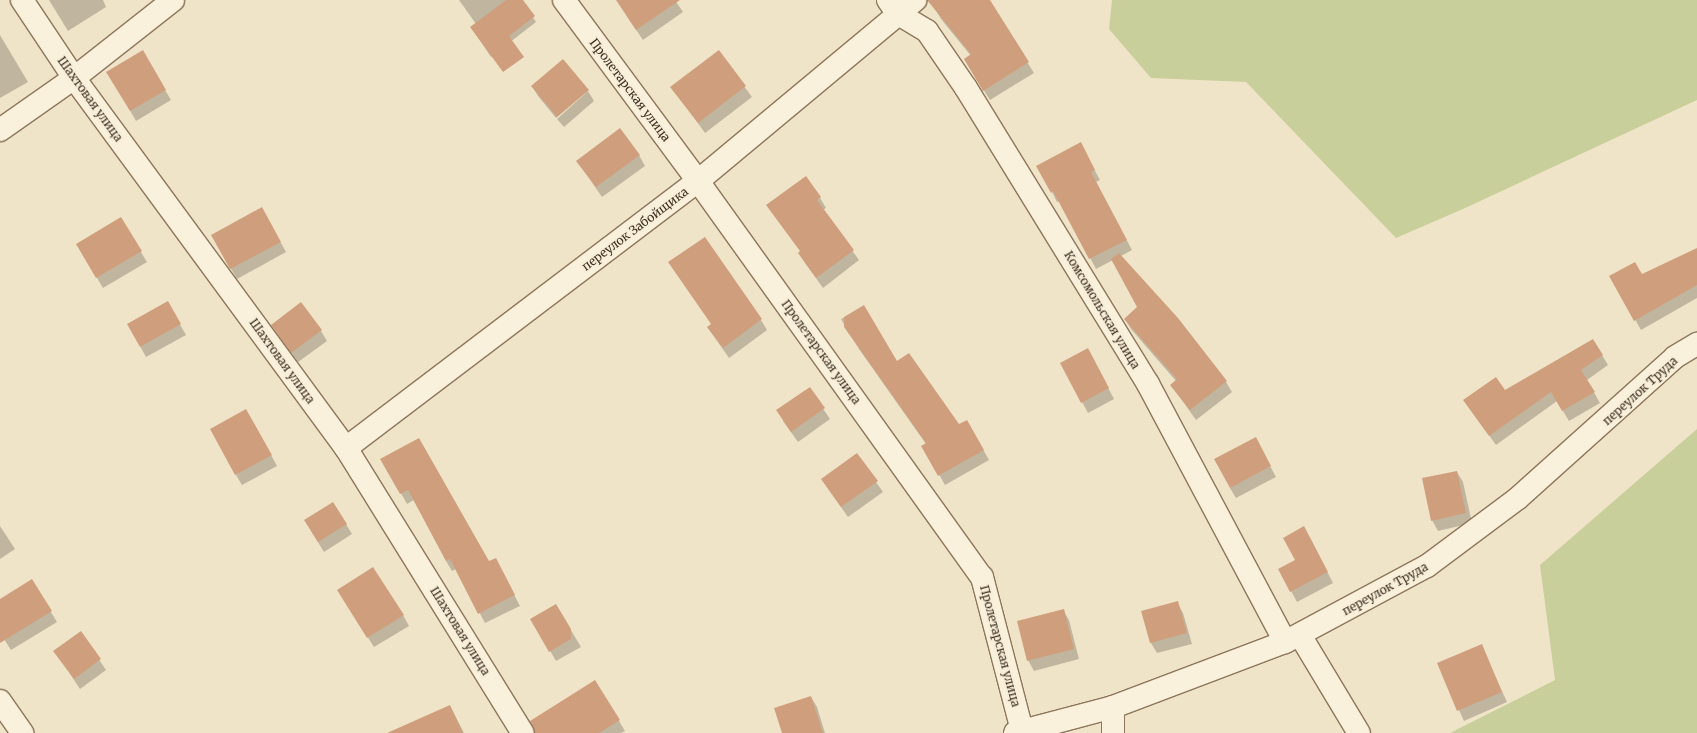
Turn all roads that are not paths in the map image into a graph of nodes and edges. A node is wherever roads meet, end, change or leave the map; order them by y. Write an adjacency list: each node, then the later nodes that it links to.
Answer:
1 (22, 0): 6 (street, Шахтовая улица)
2 (173, 0): 6 (street)
3 (564, 0): 8 (street, Пролетарская улица)
4 (914, 0): 5 (street, переулок Забойщика)
5 (892, 7): 8 (street, переулок Забойщика); 11 (street, Комсомольская улица)
6 (74, 78): 7 (street); 10 (street, Шахтовая улица)
7 (0, 130)
8 (698, 181): 10 (street, переулок Забойщика); 14 (street, Пролетарская улица)
9 (1697, 344): 11 (street, переулок Труда)
10 (346, 448): 16 (street, Шахтовая улица)
11 (1293, 639): 13 (street, переулок Труда); 18 (street, Комсомольская улица)
12 (0, 701): 15 (street)
13 (1113, 707): 14 (street, переулок Труда); 17 (street)
14 (1019, 732)
15 (22, 733)
16 (523, 733)
17 (1113, 733)
18 (1359, 733)

